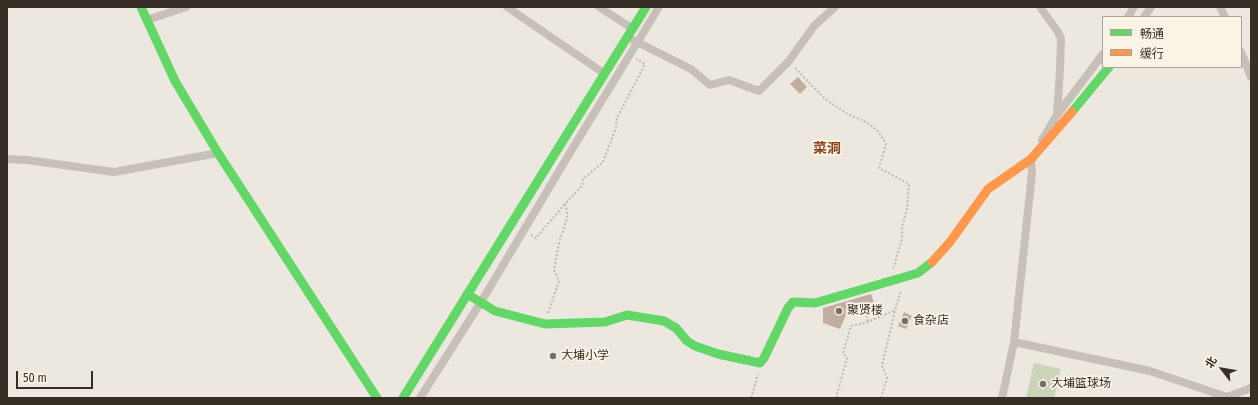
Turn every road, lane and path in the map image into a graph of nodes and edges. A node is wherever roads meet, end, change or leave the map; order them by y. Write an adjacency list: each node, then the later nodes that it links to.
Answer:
1 (141, 7): 16 (street)
2 (186, 7): 16 (street)
3 (507, 7): 25 (street)
4 (599, 7): 12 (street)
5 (646, 7): 17 (street)
6 (659, 7): 19 (street)
7 (835, 7): 23 (street)
8 (1040, 7): 27 (street)
9 (1134, 7): 13 (street)
10 (1150, 7): 14 (street)
11 (1220, 7): 15 (street)
12 (610, 10): 17 (street)
13 (1129, 16)
14 (1145, 16)
15 (1224, 16)
16 (147, 20): 29 (street)
17 (633, 29): 18 (street)
18 (628, 37): 19 (street); 25 (street)
19 (638, 42): 21 (street); 23 (street)
20 (1242, 54): 26 (street)
21 (630, 55): 32 (path); 33 (street)
22 (1102, 55): 27 (street)
23 (789, 61): 35 (path)
24 (1108, 68): 28 (street)
25 (605, 74): 37 (street)
26 (1251, 77)
27 (1057, 115): 28 (street); 31 (street)
28 (1065, 120): 31 (street)
29 (218, 153): 30 (street); 45 (street)
30 (7, 159)
31 (1031, 159): 34 (street); 42 (street)
32 (566, 204): 33 (path); 41 (path)
33 (523, 230): 38 (street)
34 (904, 277): 35 (street); 39 (path)
35 (889, 281): 36 (street)
36 (861, 289): 40 (path); 43 (street)
37 (468, 294): 38 (street); 46 (street)
38 (481, 302): 41 (street); 47 (street)
39 (895, 310): 40 (path); 50 (path)
40 (868, 322): 49 (path)
41 (545, 324): 43 (street)
42 (1014, 342): 44 (street); 51 (street)
43 (761, 362): 48 (path)
44 (1251, 388)
45 (377, 398)
46 (403, 398)
47 (420, 398)
48 (751, 398)
49 (836, 398)
50 (881, 398)
51 (1002, 398)

